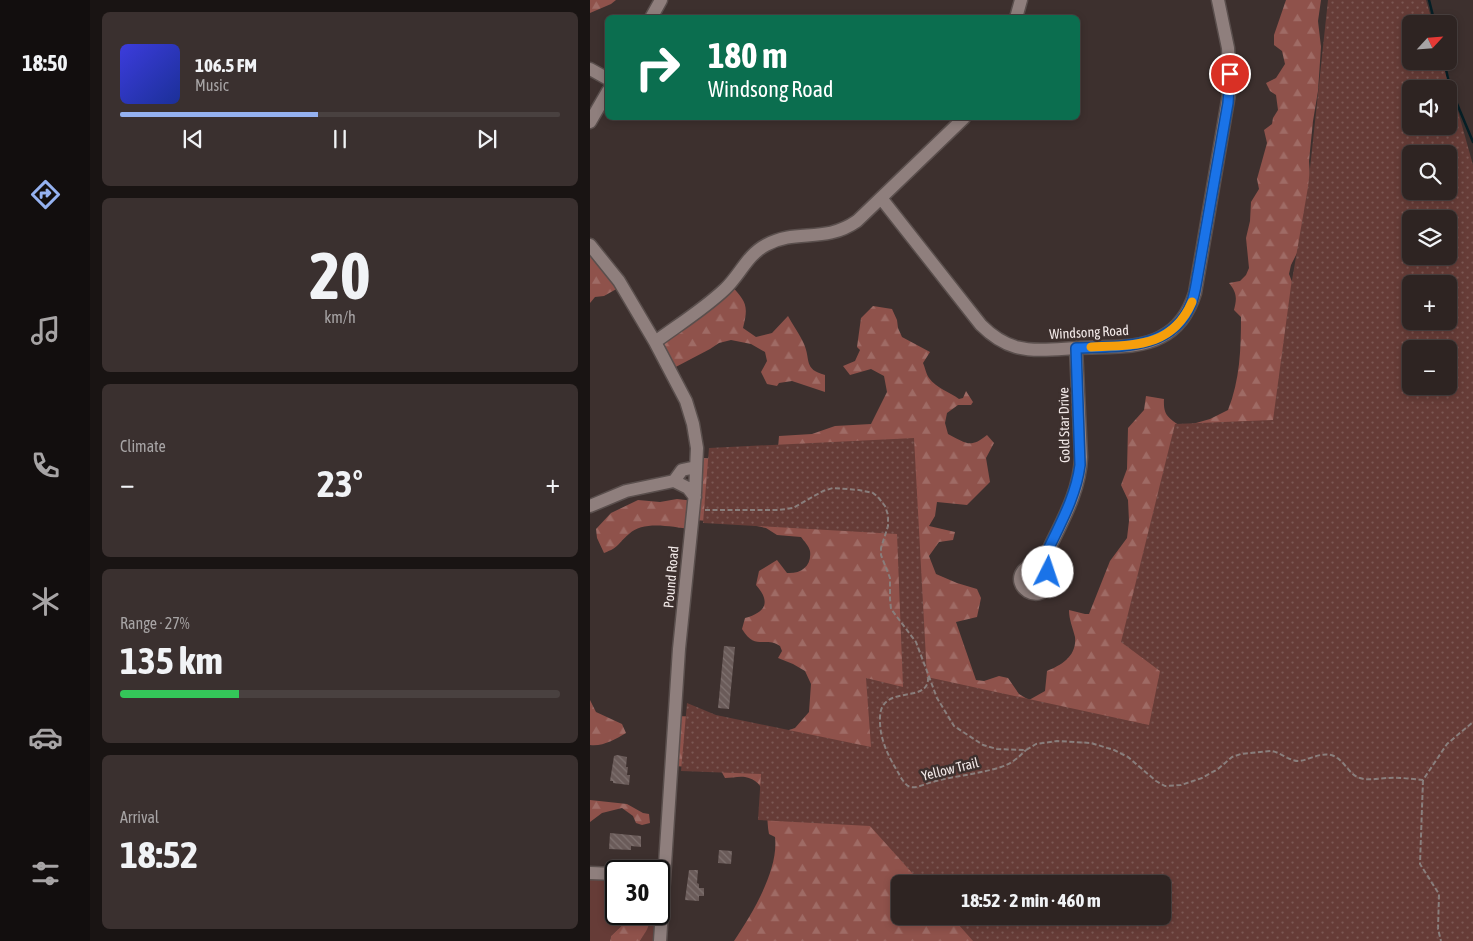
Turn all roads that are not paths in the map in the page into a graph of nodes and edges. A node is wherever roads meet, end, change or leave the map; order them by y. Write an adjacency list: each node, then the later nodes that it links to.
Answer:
1 (662, 0): 4 (street)
2 (1020, 0): 5 (street)
3 (1218, 0): 14 (street, Windsong Road)
4 (653, 15)
5 (1017, 15)
6 (590, 69): 7 (street)
7 (605, 77)
8 (605, 96): 10 (street)
9 (962, 120): 11 (street)
10 (590, 122)
11 (881, 198): 13 (street); 14 (street, Windsong Road)
12 (590, 245): 13 (street, Pound Road)
13 (655, 342): 15 (street, Pound Road)
14 (1076, 348): 19 (street, Gold Star Drive)
15 (696, 467): 16 (street); 17 (street, Pound Road)
16 (674, 482): 17 (street); 18 (street)
17 (694, 502): 20 (street, Pound Road)
18 (590, 506)
19 (1046, 554)
20 (663, 860)
21 (590, 872): 22 (street)
22 (605, 873)
23 (660, 925): 24 (street, Pound Road)
24 (660, 941)

